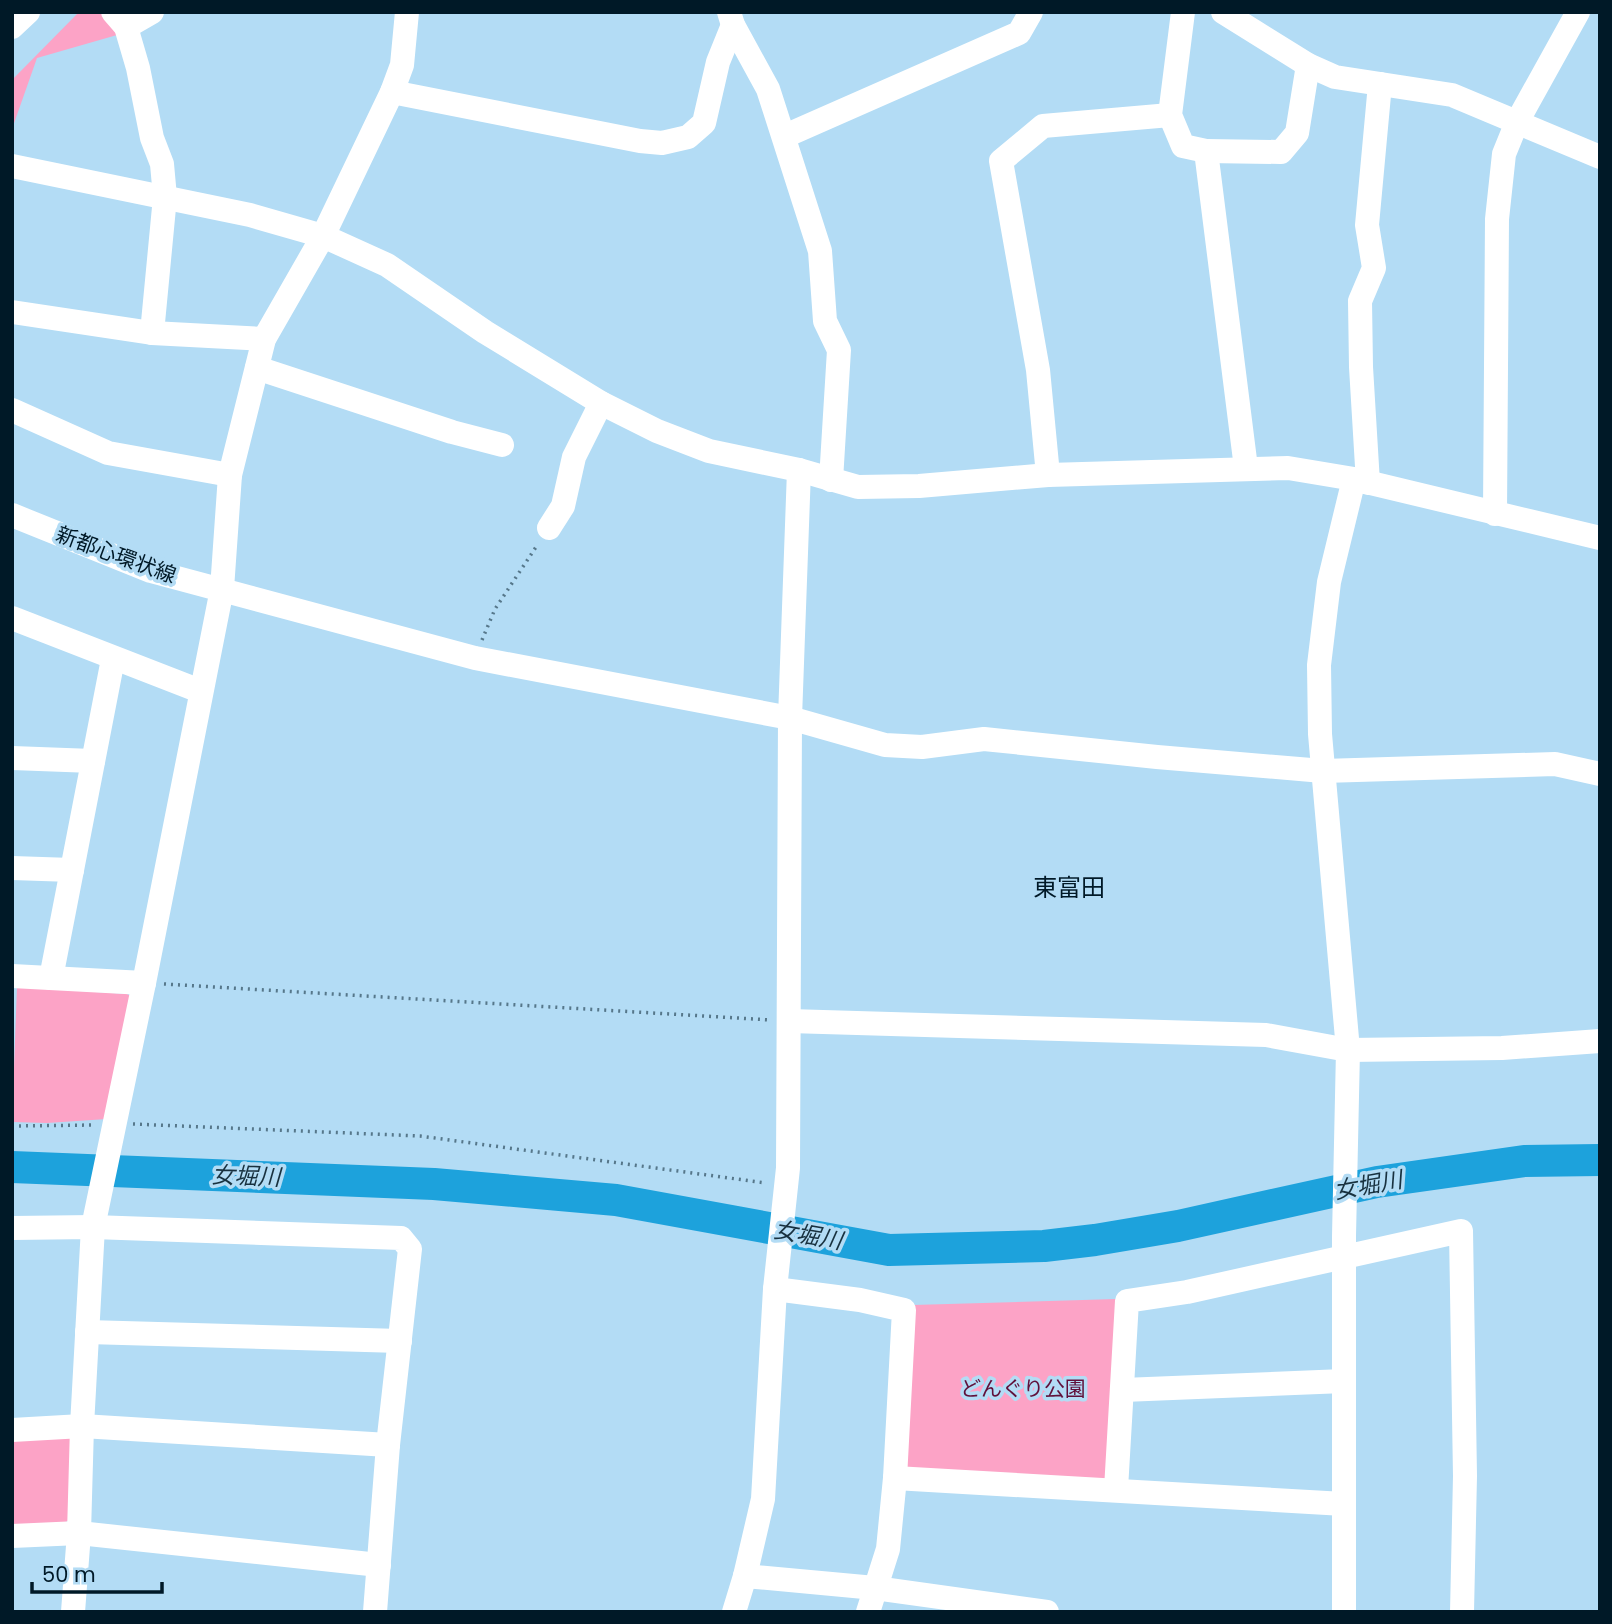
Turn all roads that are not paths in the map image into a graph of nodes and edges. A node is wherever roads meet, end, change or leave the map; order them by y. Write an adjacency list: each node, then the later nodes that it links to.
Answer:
1 (28, 12): 10 (street)
2 (152, 12): 8 (street)
3 (407, 12): 13 (street)
4 (1031, 12): 16 (street)
5 (1183, 12): 14 (street)
6 (1223, 12): 11 (street)
7 (1578, 12): 15 (street)
8 (120, 19): 20 (street)
9 (731, 19): 13 (street); 16 (street)
10 (12, 27)
11 (1308, 65): 12 (street); 17 (street)
12 (1380, 84): 15 (street); 34 (street)
13 (392, 92): 21 (street)
14 (1170, 115): 17 (street); 32 (street)
15 (1517, 122): 18 (street); 35 (street)
16 (785, 136): 33 (street)
17 (1206, 150): 29 (street)
18 (1600, 157)
19 (12, 166): 20 (street)
20 (165, 197): 21 (street); 23 (street)
21 (323, 236): 24 (street); 26 (street)
22 (12, 312): 23 (street)
23 (152, 333): 24 (street)
24 (264, 339): 25 (street)
25 (257, 368): 28 (street); 31 (street)
26 (601, 403): 30 (street); 37 (street)
27 (12, 410): 31 (street)
28 (502, 445)
29 (1246, 468): 32 (street); 34 (street)
30 (799, 470): 33 (street); 43 (street)
31 (230, 475): 39 (street)
32 (1048, 475): 33 (street)
33 (831, 480)
34 (1361, 481): 35 (street); 46 (street)
35 (1495, 514): 38 (street)
36 (13, 516): 39 (street, 新都心環状線)
37 (549, 528)
38 (1600, 538)
39 (222, 589): 42 (street); 43 (street, 新都心環状線)
40 (12, 618): 41 (street)
41 (113, 659): 42 (street); 45 (street)
42 (200, 691): 52 (street)
43 (790, 718): 46 (street, 新都心環状線); 53 (street)
44 (12, 758): 45 (street)
45 (93, 761): 49 (street)
46 (1323, 771): 47 (street, 新都心環状線); 55 (street)
47 (1600, 774)
48 (12, 867): 49 (street)
49 (72, 870): 51 (street)
50 (12, 976): 51 (street)
51 (51, 978): 52 (street)
52 (144, 983): 56 (street)
53 (789, 1021): 55 (street); 59 (street)
54 (1600, 1041): 55 (street)
55 (1348, 1050): 58 (street)
56 (94, 1218): 57 (street); 60 (street); 61 (street)
57 (12, 1228)
58 (1344, 1246): 62 (street); 63 (street); 80 (street)
59 (776, 1280): 67 (street); 73 (street)
60 (87, 1332): 61 (street); 64 (street)
61 (400, 1341): 66 (street)
62 (1344, 1381): 63 (street); 69 (street)
63 (1123, 1390): 68 (street)
64 (82, 1426): 65 (street); 66 (street); 70 (street)
65 (12, 1430)
66 (388, 1444): 72 (street)
67 (895, 1478): 68 (street); 74 (street)
68 (1116, 1489): 69 (street)
69 (1344, 1504): 79 (street)
70 (79, 1532): 71 (street); 72 (street); 75 (street)
71 (12, 1536)
72 (379, 1565): 76 (street)
73 (745, 1576): 74 (street); 77 (street)
74 (872, 1600): 78 (street)
75 (73, 1612)
76 (375, 1612)
77 (734, 1612)
78 (1048, 1612)
79 (1344, 1612)
80 (1462, 1612)

